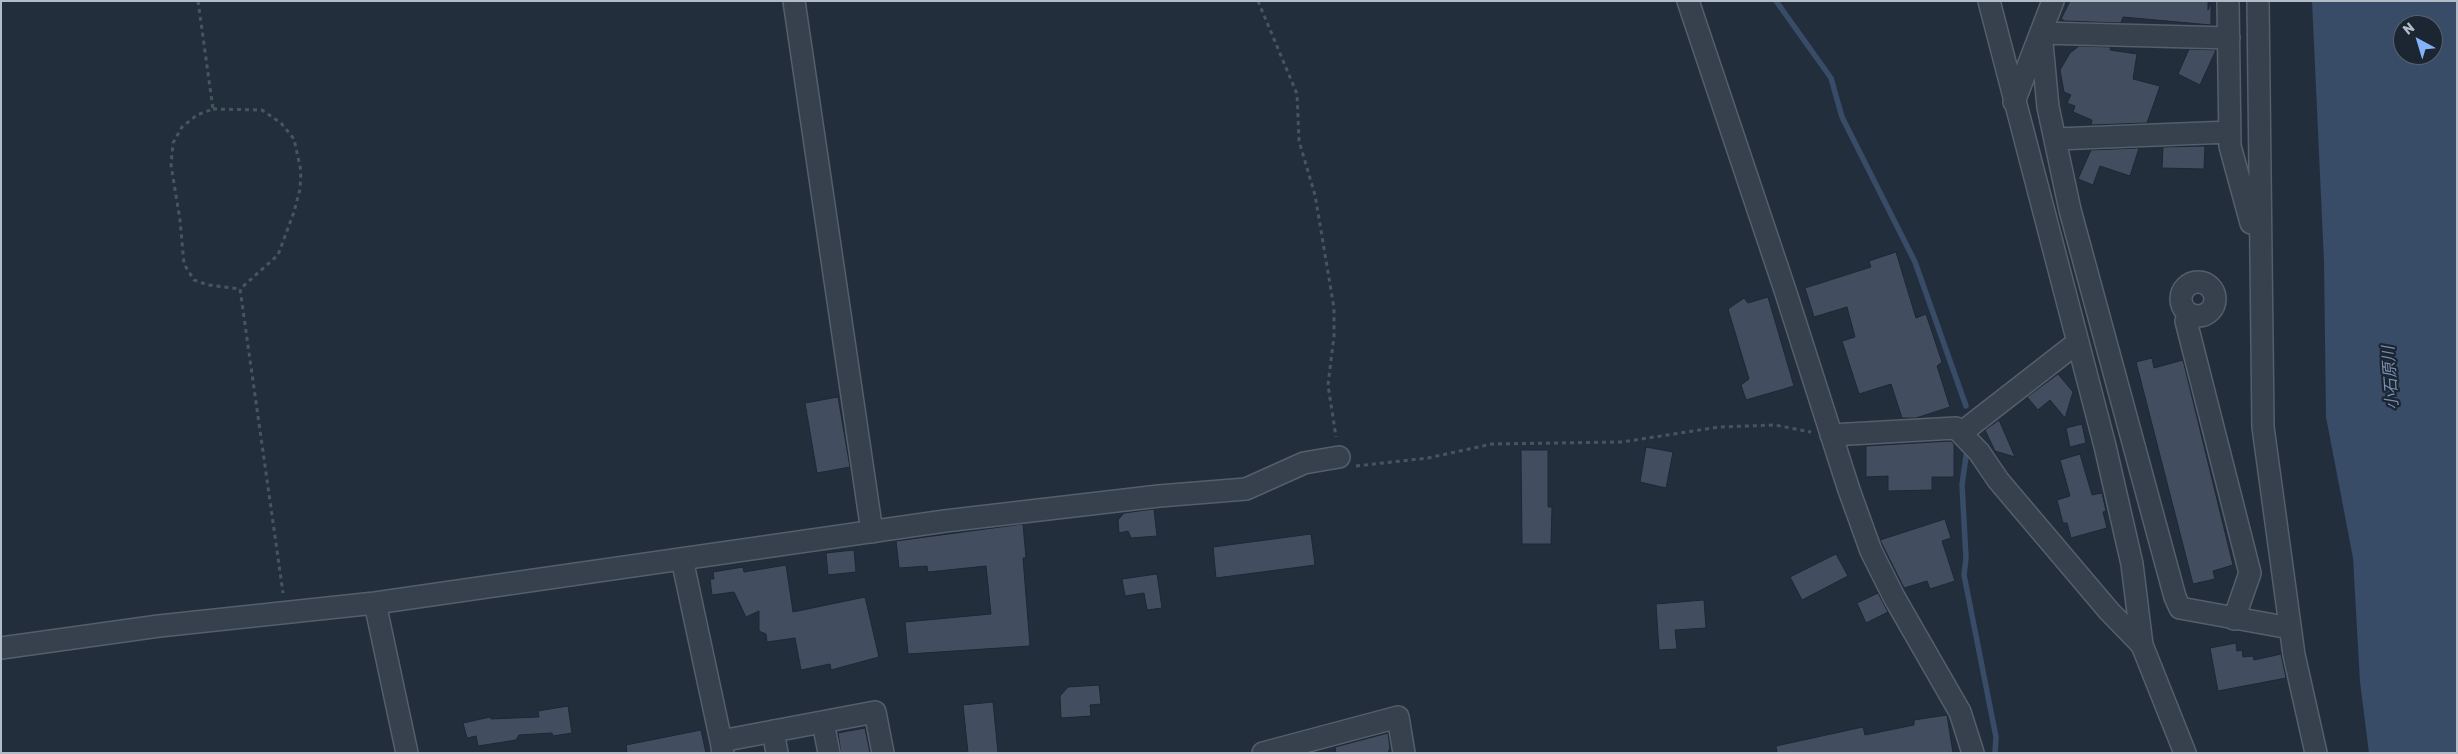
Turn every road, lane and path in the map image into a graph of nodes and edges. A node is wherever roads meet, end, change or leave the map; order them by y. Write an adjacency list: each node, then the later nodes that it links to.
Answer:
1 (198, 1): 12 (path)
2 (794, 1): 22 (street)
3 (1258, 1): 21 (path)
4 (1688, 1): 20 (street)
5 (1989, 1): 11 (street)
6 (2053, 1): 9 (street)
7 (2228, 1): 10 (street)
8 (2258, 1): 15 (street)
9 (2041, 33): 10 (street); 11 (street); 14 (street)
10 (2229, 38): 13 (street)
11 (2014, 102): 18 (street)
12 (214, 108): 16 (path); 16 (path)
13 (2230, 132): 14 (street); 15 (street)
14 (2056, 139): 26 (street)
15 (2260, 253): 27 (street)
16 (240, 289): 25 (path)
17 (2188, 313): 26 (street)
18 (2078, 342): 19 (street); 28 (street)
19 (1961, 433): 20 (street); 28 (street)
20 (1831, 435): 21 (path); 39 (street)
21 (1340, 457): 22 (street)
22 (872, 532): 23 (street)
23 (682, 559): 24 (street); 32 (street)
24 (375, 603): 25 (street); 33 (street)
25 (286, 614): 29 (street)
26 (2234, 619): 27 (street)
27 (2290, 628): 41 (street)
28 (2142, 645): 40 (street)
29 (1, 648)
30 (823, 722): 31 (street); 35 (street); 36 (street)
31 (773, 731): 32 (street); 34 (street)
32 (722, 747)
33 (408, 753)
34 (777, 753)
35 (829, 753)
36 (883, 753)
37 (1263, 753): 38 (street)
38 (1404, 753)
39 (1973, 753)
40 (2184, 753)
41 (2316, 753)

